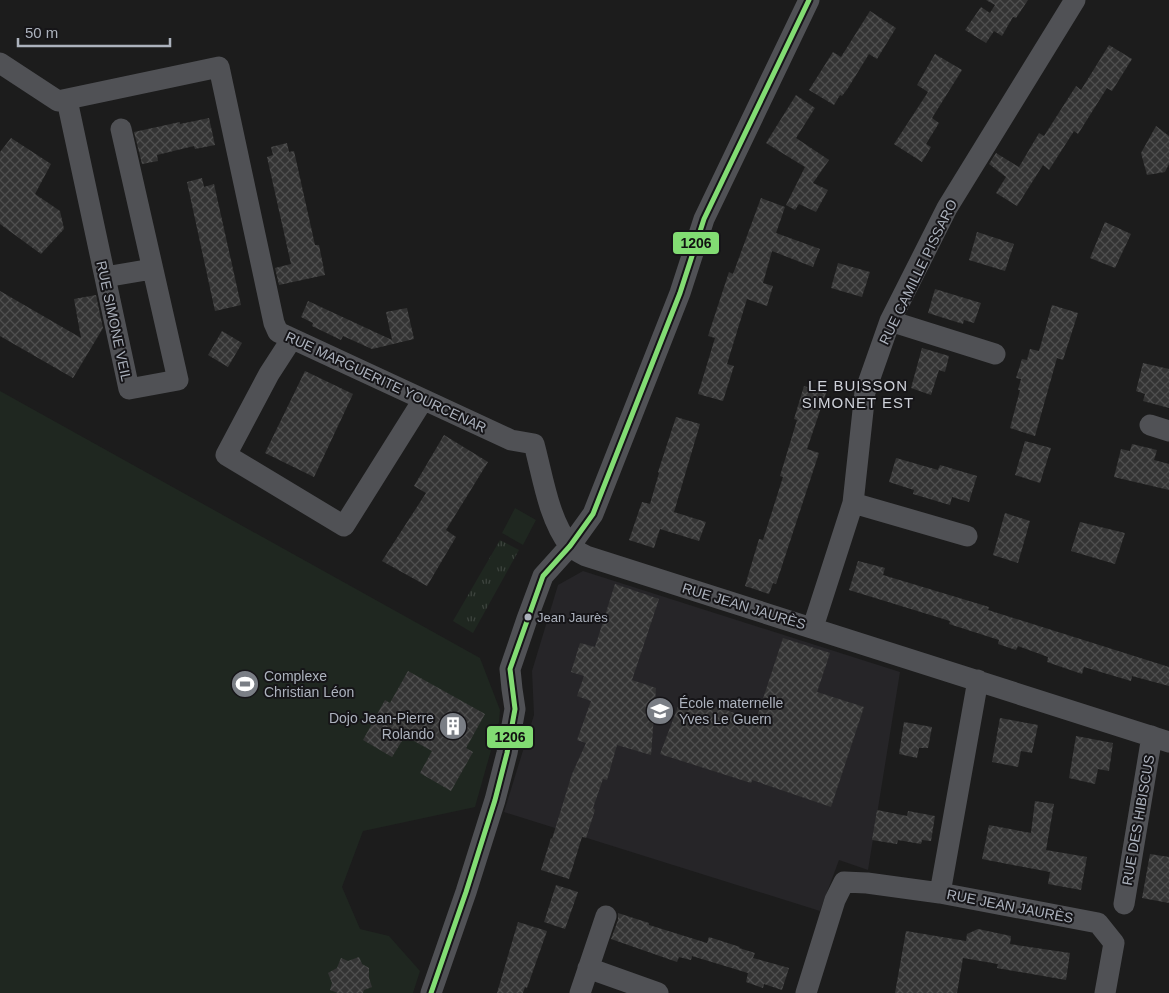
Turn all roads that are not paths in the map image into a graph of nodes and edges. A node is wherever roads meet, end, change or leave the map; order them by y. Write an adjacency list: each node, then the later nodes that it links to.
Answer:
1 (809, 0): 14 (street)
2 (1075, 0): 8 (street, RUE CAMILLE PISSARO)
3 (0, 63): 4 (street)
4 (67, 100): 7 (street, RUE SIMONE VEIL); 9 (street, RUE MARGUERITE YOURCENAR)
5 (121, 129): 6 (street, RUE SIMONE VEIL)
6 (152, 269): 7 (street); 7 (street, RUE SIMONE VEIL)
7 (105, 277)
8 (890, 321): 10 (street); 12 (street, RUE CAMILLE PISSARO)
9 (291, 340): 11 (street, RUE MARGUERITE YOURCENAR); 11 (street)
10 (995, 354)
11 (423, 400): 14 (street, RUE MARGUERITE YOURCENAR)
12 (853, 503): 13 (street); 15 (street, RUE CAMILLE PISSARO)
13 (967, 536)
14 (570, 546): 15 (street, RUE JEAN JAURÈS); 22 (street)
15 (813, 627): 16 (street, RUE JEAN JAURÈS)
16 (978, 680): 17 (street, RUE JEAN JAURÈS); 18 (street, RUE JEAN JAURÈS)
17 (1161, 739): 19 (street, RUE DES HIBISCUS)
18 (940, 893): 25 (street); 26 (street, RUE JEAN JAURÈS)
19 (1124, 904)
20 (606, 916): 21 (street)
21 (588, 968): 23 (street); 24 (street)
22 (431, 993)
23 (580, 993)
24 (658, 993)
25 (806, 993)
26 (1105, 993)

